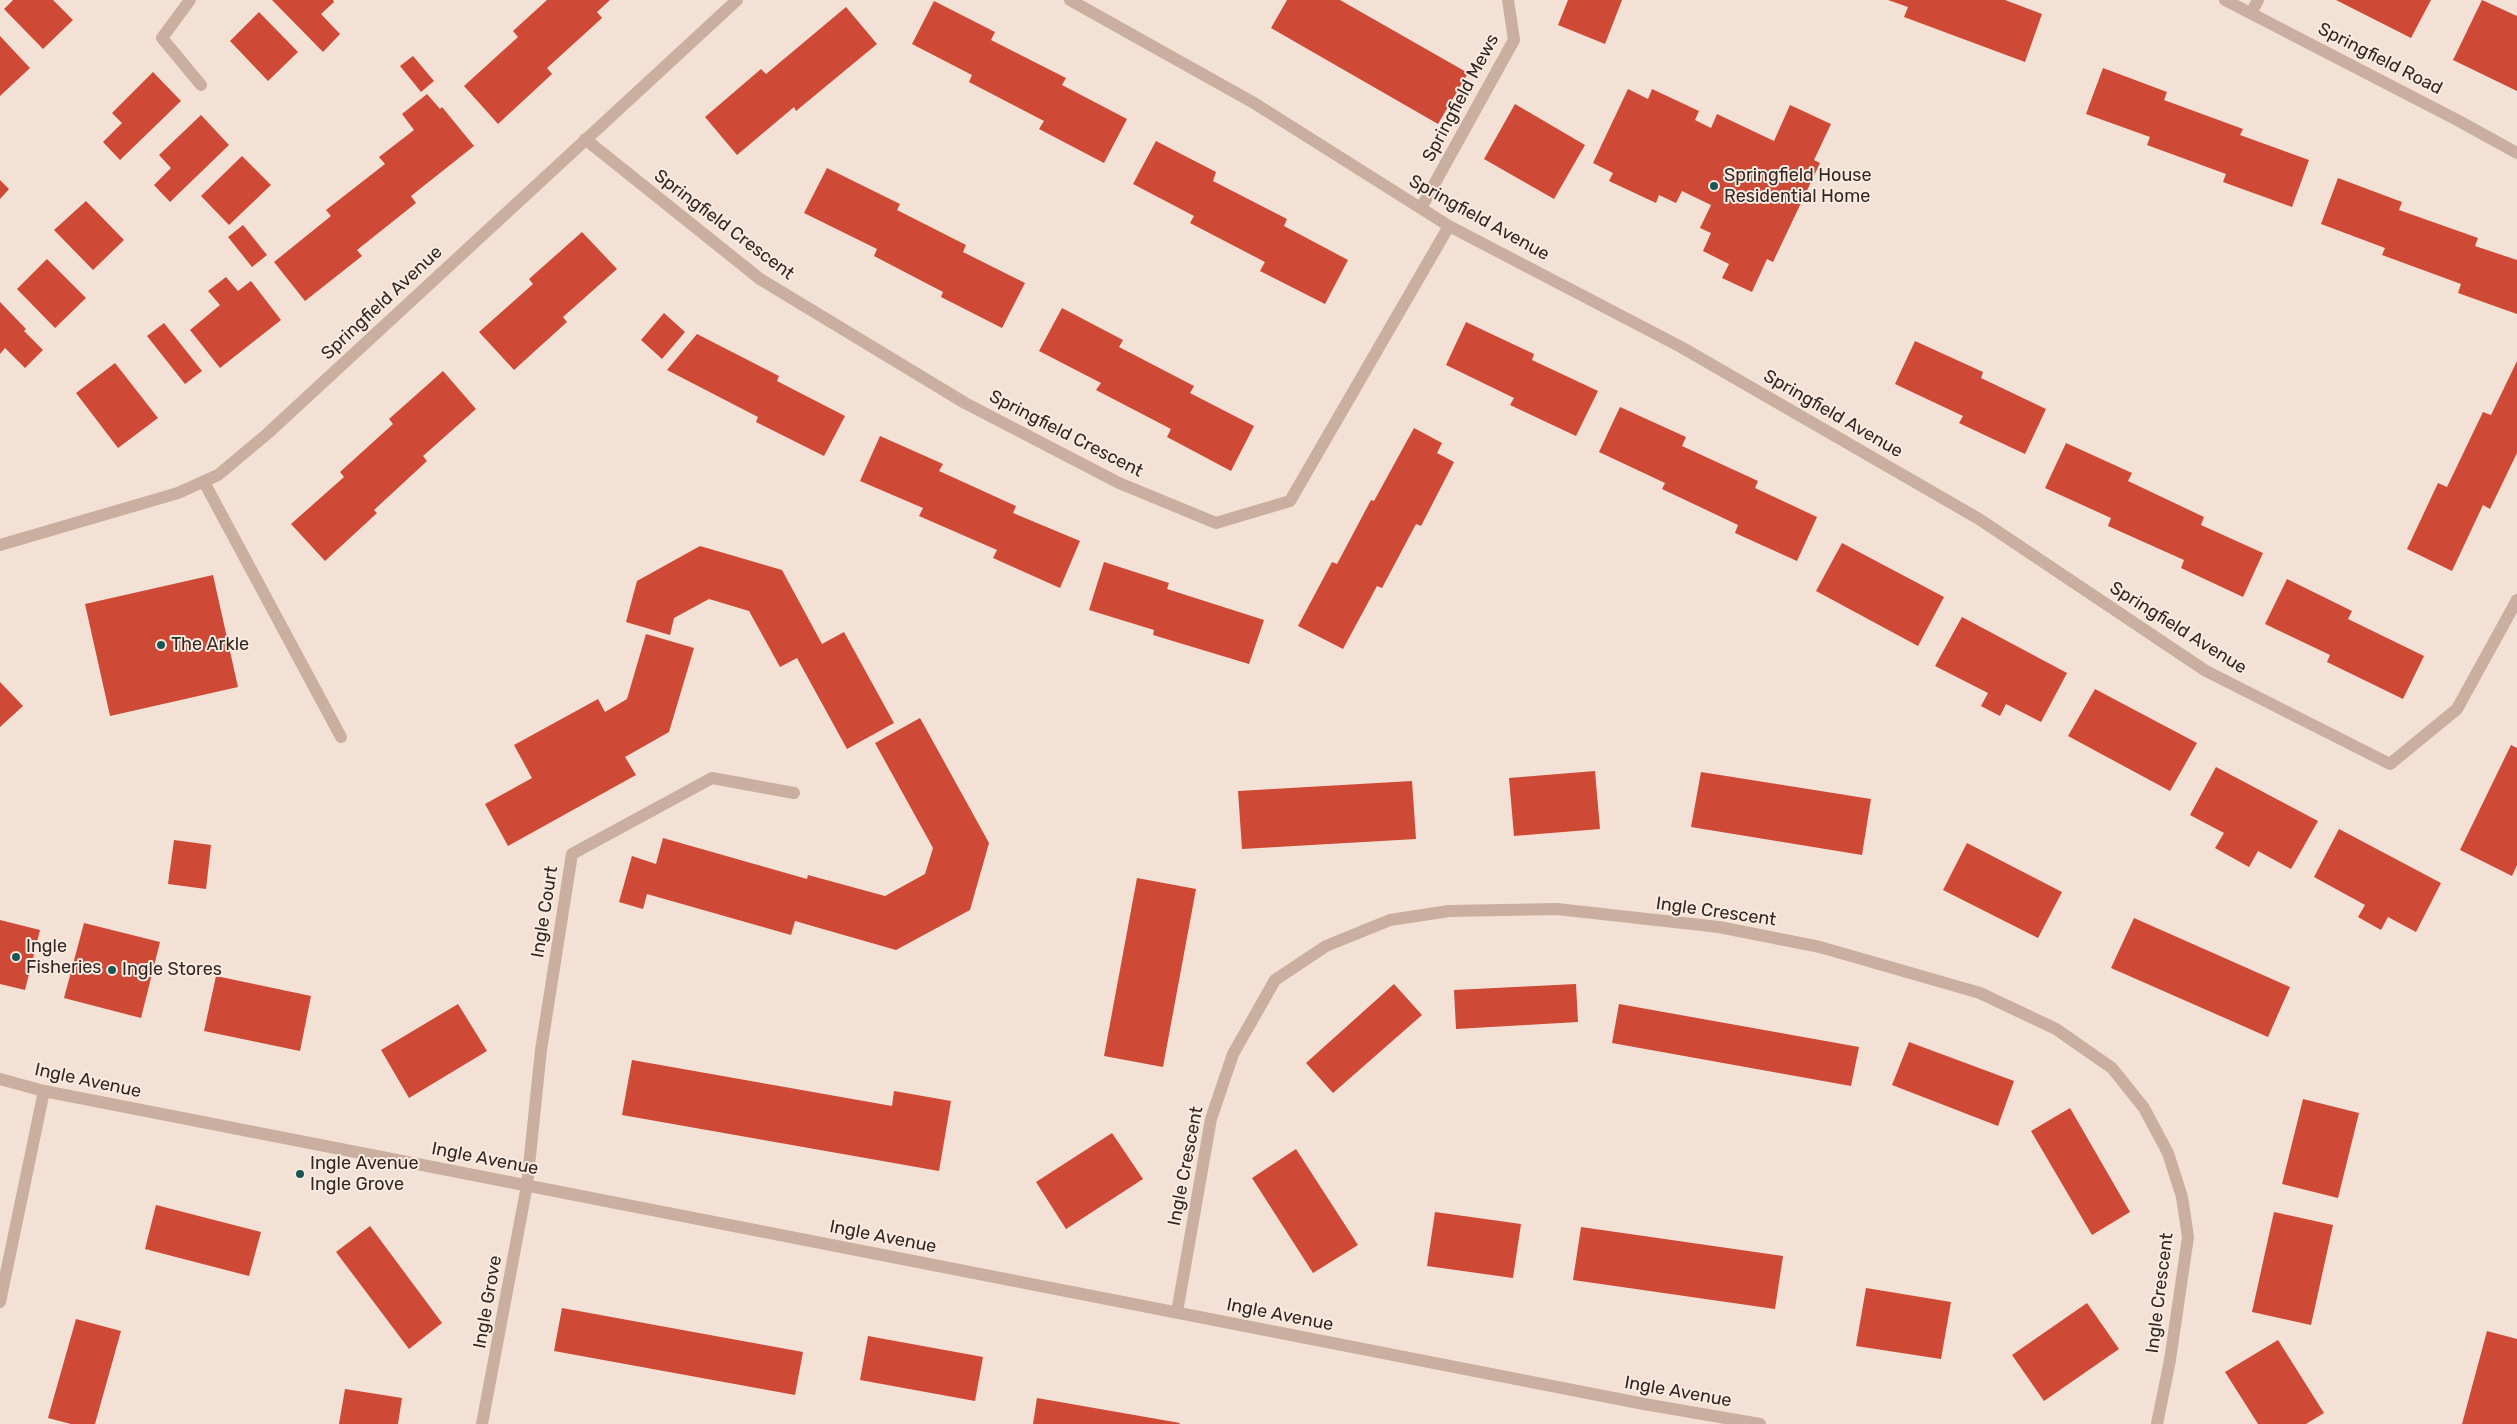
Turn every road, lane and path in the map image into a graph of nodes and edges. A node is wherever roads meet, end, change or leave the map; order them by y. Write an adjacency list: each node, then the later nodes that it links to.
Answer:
1 (190, 0): 8 (street)
2 (737, 0): 9 (street, Springfield Avenue)
3 (1070, 0): 11 (street, Springfield Avenue)
4 (1508, 0): 11 (street, Springfield Mews)
5 (2224, 0): 7 (street, Springfield Road)
6 (2258, 0): 7 (street)
7 (2251, 13): 10 (street, Springfield Road)
8 (201, 85)
9 (585, 139): 12 (street, Springfield Crescent); 13 (street, Springfield Avenue)
10 (2517, 153)
11 (1422, 208): 12 (street, Springfield Avenue)
12 (1449, 226): 15 (street, Springfield Avenue)
13 (204, 482): 14 (street, Springfield Avenue); 16 (street)
14 (0, 546)
15 (2517, 600)
16 (341, 738)
17 (794, 793): 20 (street, Ingle Court)
18 (0, 1079): 19 (street, Ingle Avenue)
19 (44, 1091): 20 (street, Ingle Avenue); 21 (street)
20 (526, 1185): 22 (street, Ingle Avenue); 23 (street, Ingle Grove)
21 (0, 1302)
22 (1177, 1312): 24 (street, Ingle Avenue); 25 (street, Ingle Crescent)
23 (482, 1424)
24 (1760, 1424)
25 (2157, 1424)

